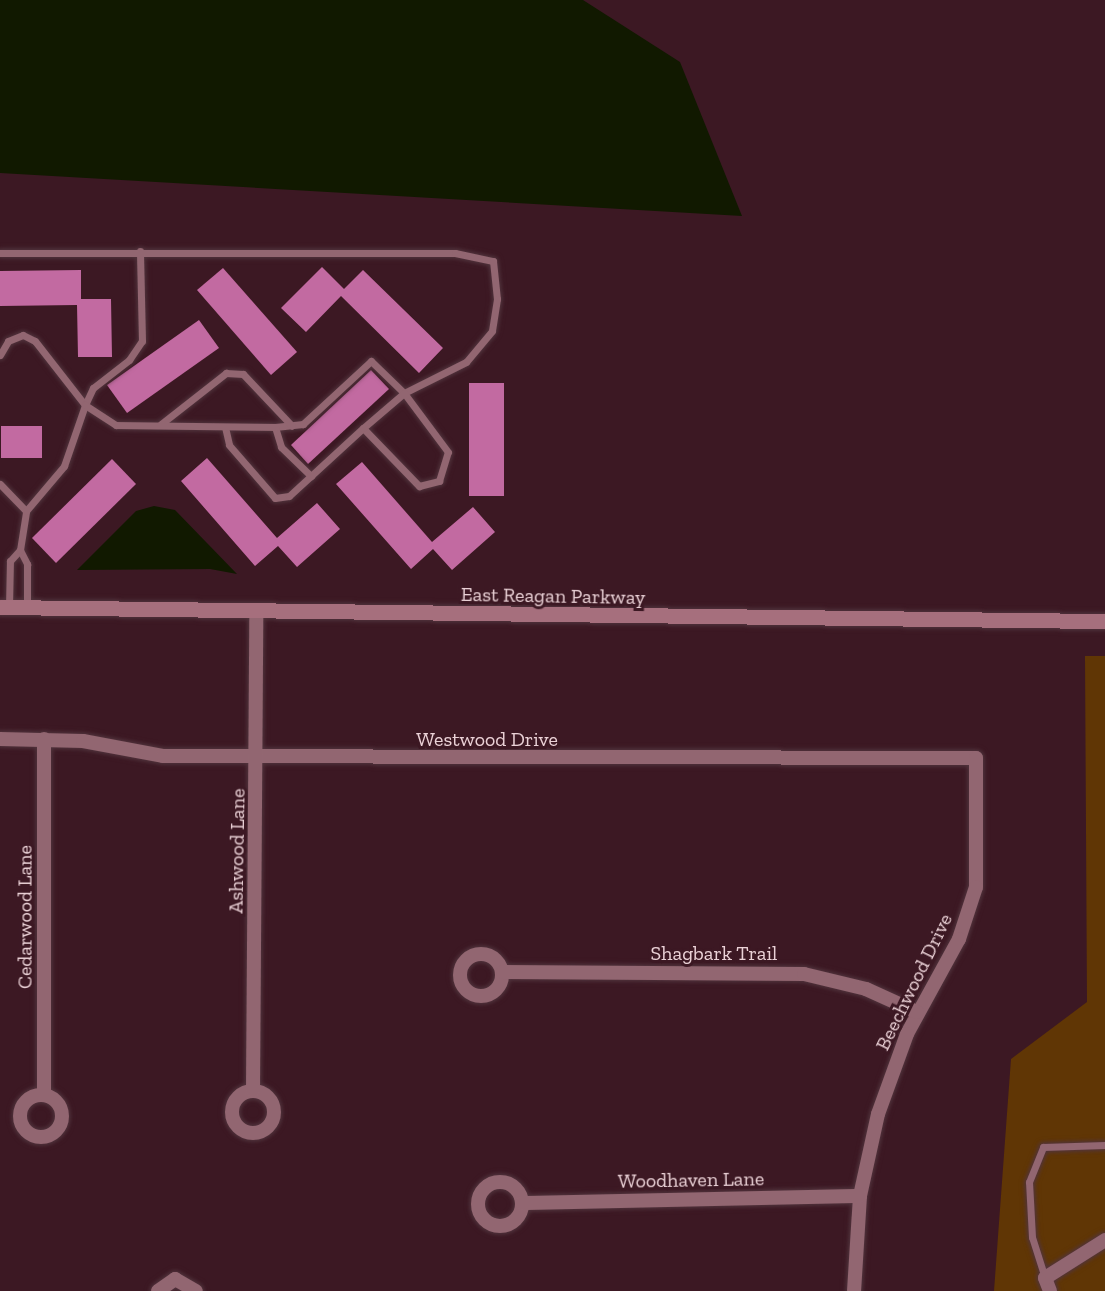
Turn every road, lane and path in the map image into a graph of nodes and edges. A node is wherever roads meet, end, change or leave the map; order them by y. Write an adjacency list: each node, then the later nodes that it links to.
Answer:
1 (140, 251): 2 (lane); 4 (lane); 5 (lane)
2 (0, 253)
3 (0, 356): 5 (lane)
4 (404, 393): 7 (lane); 10 (lane); 10 (lane)
5 (85, 405): 6 (lane); 13 (lane)
6 (161, 424): 7 (lane); 8 (lane)
7 (292, 426): 9 (lane)
8 (225, 427): 9 (lane); 11 (lane)
9 (275, 427): 11 (lane)
10 (363, 428): 11 (lane)
11 (311, 476)
12 (0, 484): 13 (lane)
13 (26, 511): 14 (lane)
14 (20, 550): 15 (lane); 16 (lane)
15 (5, 607): 16 (street, East Reagan Parkway)
16 (27, 608): 17 (street, East Reagan Parkway)
17 (256, 612): 18 (street, East Reagan Parkway); 21 (street, Ashwood Lane)
18 (1105, 621)
19 (0, 739): 20 (street, Westwood Drive)
20 (44, 740): 21 (street, Westwood Drive); 26 (street, Cedarwood Lane)
21 (258, 758): 22 (street, Westwood Drive); 25 (street, Ashwood Lane)
22 (976, 759): 24 (street, Beechwood Drive)
23 (503, 972): 24 (street, Shagbark Trail)
24 (918, 1011): 28 (street, Beechwood Drive)
25 (253, 1091)
26 (44, 1095)
27 (1105, 1145): 31 (lane)
28 (860, 1196): 29 (street, Woodhaven Lane); 34 (street, Beechwood Drive)
29 (522, 1203)
30 (1105, 1240): 31 (street)
31 (1048, 1285)
32 (158, 1291): 33 (street)
33 (196, 1291)
34 (854, 1291)

